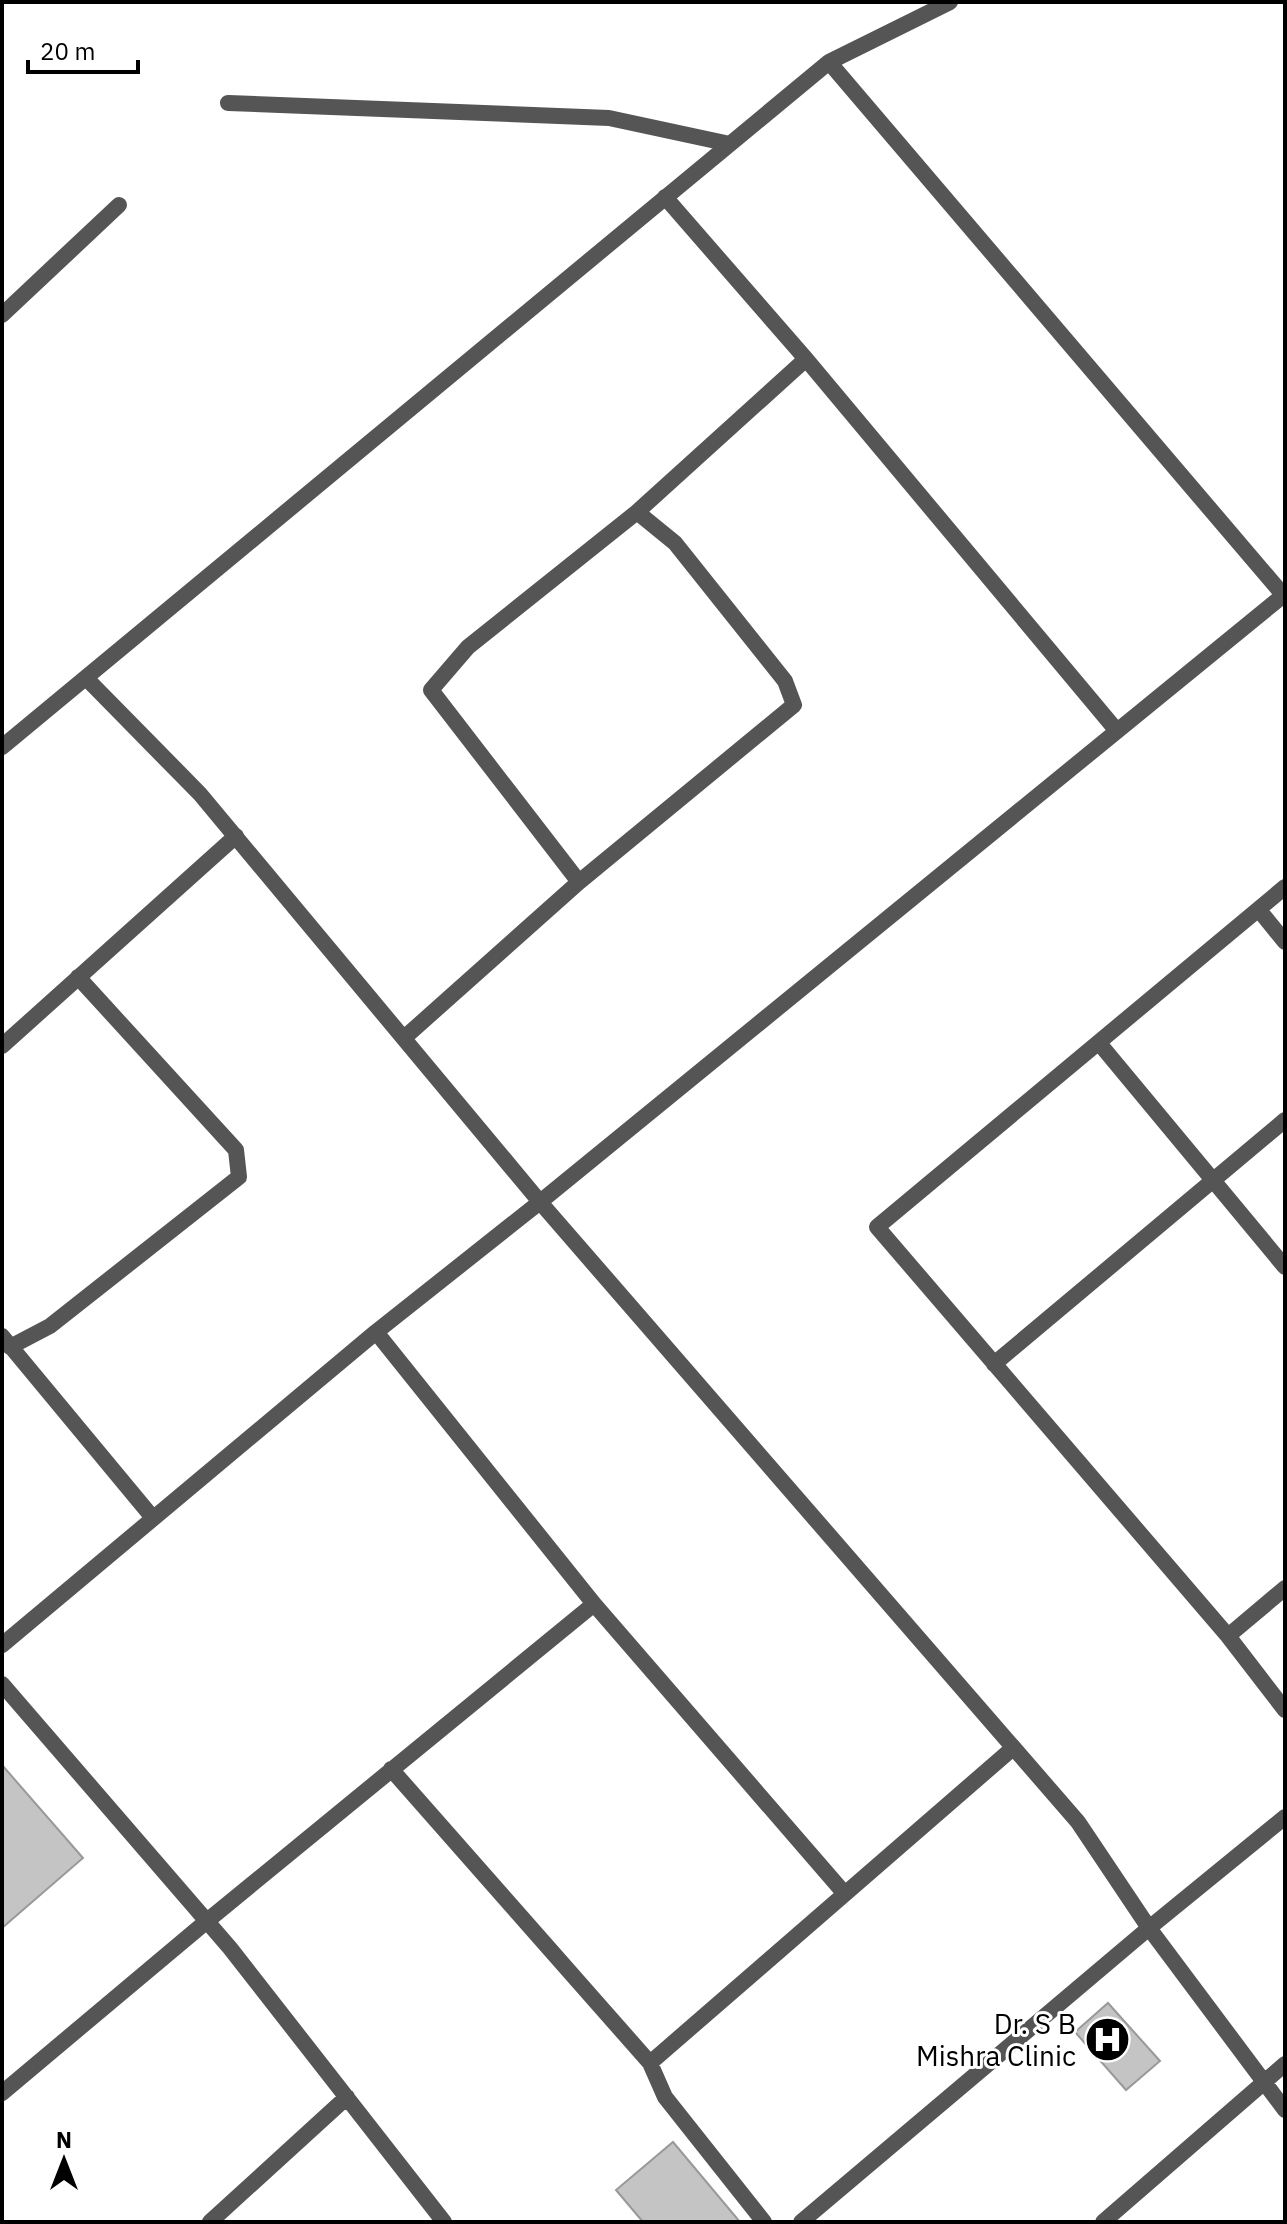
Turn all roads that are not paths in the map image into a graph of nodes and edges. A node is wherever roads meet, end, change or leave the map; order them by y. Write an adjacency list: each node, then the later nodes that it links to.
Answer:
1 (950, 2): 2 (street)
2 (829, 62): 4 (street); 10 (street)
3 (228, 103): 4 (street)
4 (730, 144): 5 (street)
5 (665, 197): 8 (street); 11 (street)
6 (119, 205): 7 (street)
7 (2, 315)
8 (806, 359): 9 (street); 12 (street)
9 (637, 512): 15 (street); 15 (street)
10 (1284, 596): 12 (street)
11 (86, 678): 13 (street); 14 (street)
12 (1117, 731): 25 (street)
13 (2, 747)
14 (236, 836): 19 (street); 20 (street)
15 (579, 882): 20 (street)
16 (1285, 887): 17 (street)
17 (1259, 910): 18 (street); 21 (street)
18 (1285, 942)
19 (78, 977): 22 (street); 28 (street)
20 (404, 1038): 25 (street)
21 (1099, 1043): 24 (street); 29 (street)
22 (2, 1046)
23 (1285, 1120): 24 (street)
24 (1212, 1181): 26 (street); 29 (street)
25 (540, 1202): 27 (street); 37 (street)
26 (1285, 1267)
27 (376, 1332): 30 (street); 32 (street)
28 (6, 1342): 30 (street)
29 (994, 1364): 33 (street)
30 (153, 1518): 34 (street)
31 (1285, 1588): 33 (street)
32 (594, 1604): 38 (street); 40 (street)
33 (1228, 1636): 36 (street)
34 (2, 1645)
35 (2, 1684): 41 (street)
36 (1285, 1710)
37 (1013, 1748): 40 (street); 42 (street)
38 (391, 1769): 41 (street); 43 (street)
39 (1285, 1817): 42 (street)
40 (845, 1894): 43 (street)
41 (207, 1921): 46 (street); 47 (street)
42 (1149, 1928): 45 (street); 52 (street)
43 (650, 2063): 51 (street)
44 (1285, 2064): 45 (street)
45 (1263, 2082): 48 (street); 53 (street)
46 (2, 2093)
47 (347, 2097): 49 (street); 50 (street)
48 (1285, 2110)
49 (210, 2222)
50 (444, 2222)
51 (764, 2222)
52 (801, 2222)
53 (1103, 2222)

